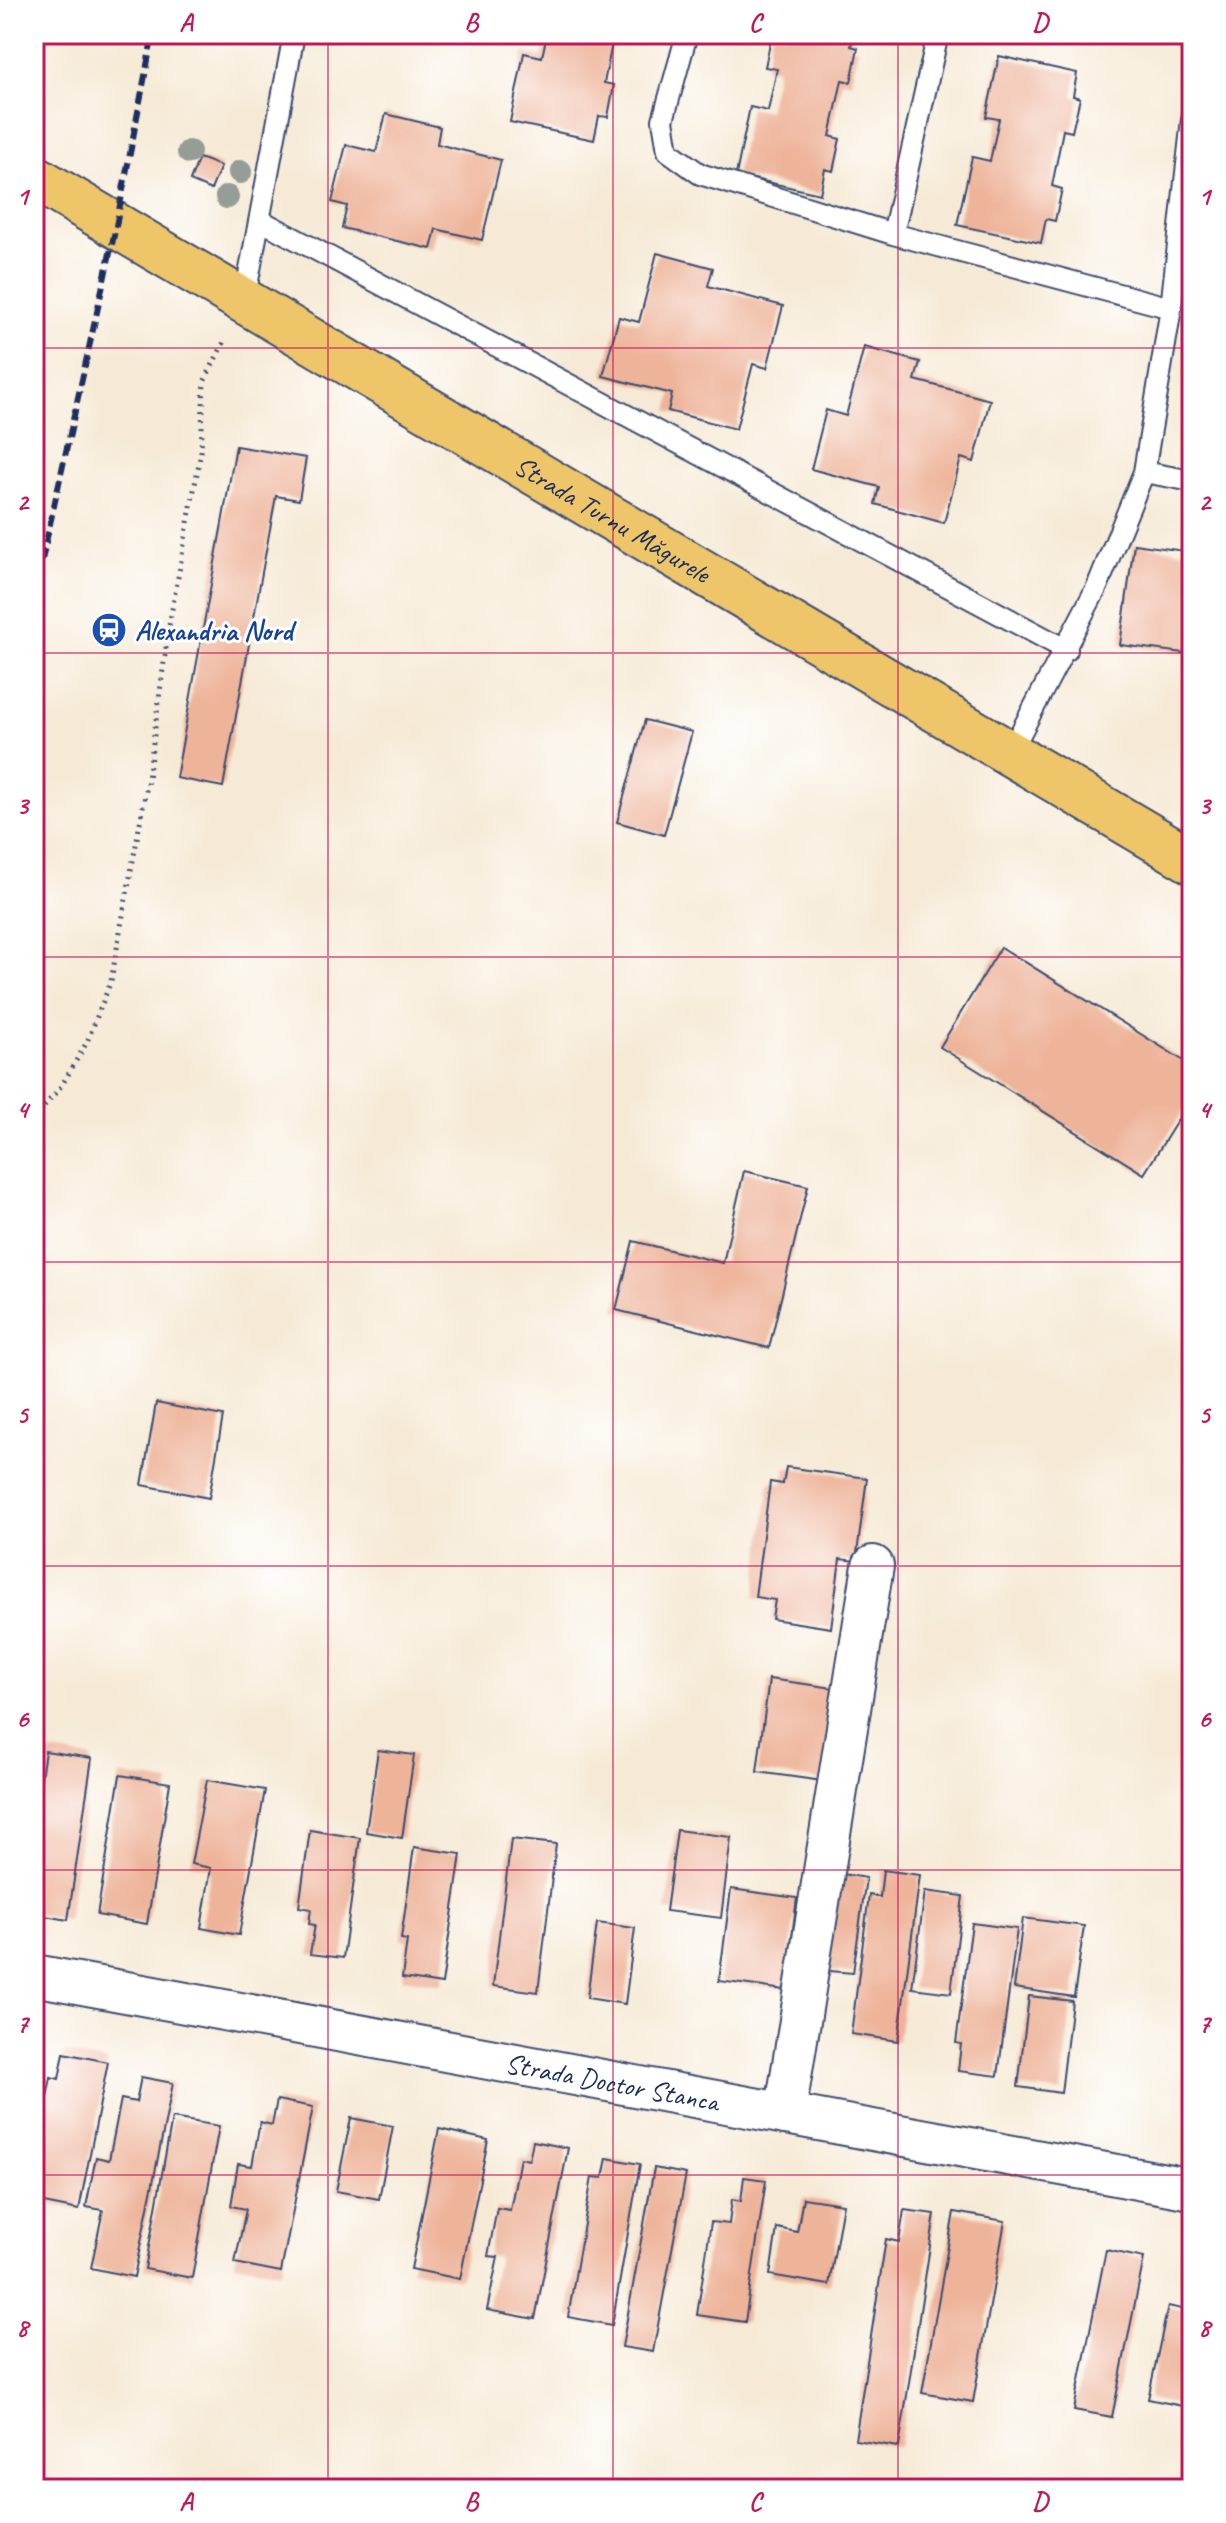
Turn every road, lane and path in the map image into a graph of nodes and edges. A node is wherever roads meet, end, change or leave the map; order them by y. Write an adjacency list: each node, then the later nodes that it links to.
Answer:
1 (294, 34): 8 (lane)
2 (687, 34): 9 (lane)
3 (938, 34): 9 (lane)
4 (1177, 34): 5 (lane)
5 (1192, 38)
6 (1192, 119): 11 (lane)
7 (34, 177): 10 (main road, Strada Turnu Măgurele)
8 (260, 220): 10 (lane); 14 (lane)
9 (893, 234): 11 (lane)
10 (244, 302): 15 (main road, Strada Turnu Măgurele); 17 (path)
11 (1171, 308): 12 (lane)
12 (1144, 472): 13 (lane); 14 (lane)
13 (1192, 481)
14 (1067, 650): 15 (lane)
15 (1009, 755): 16 (main road, Strada Turnu Măgurele)
16 (1192, 861)
17 (34, 1119)
18 (873, 1566): 20 (street)
19 (34, 1975): 20 (street, Strada Doctor Stanca)
20 (785, 2114): 21 (street, Strada Doctor Stanca)
21 (1192, 2189)

